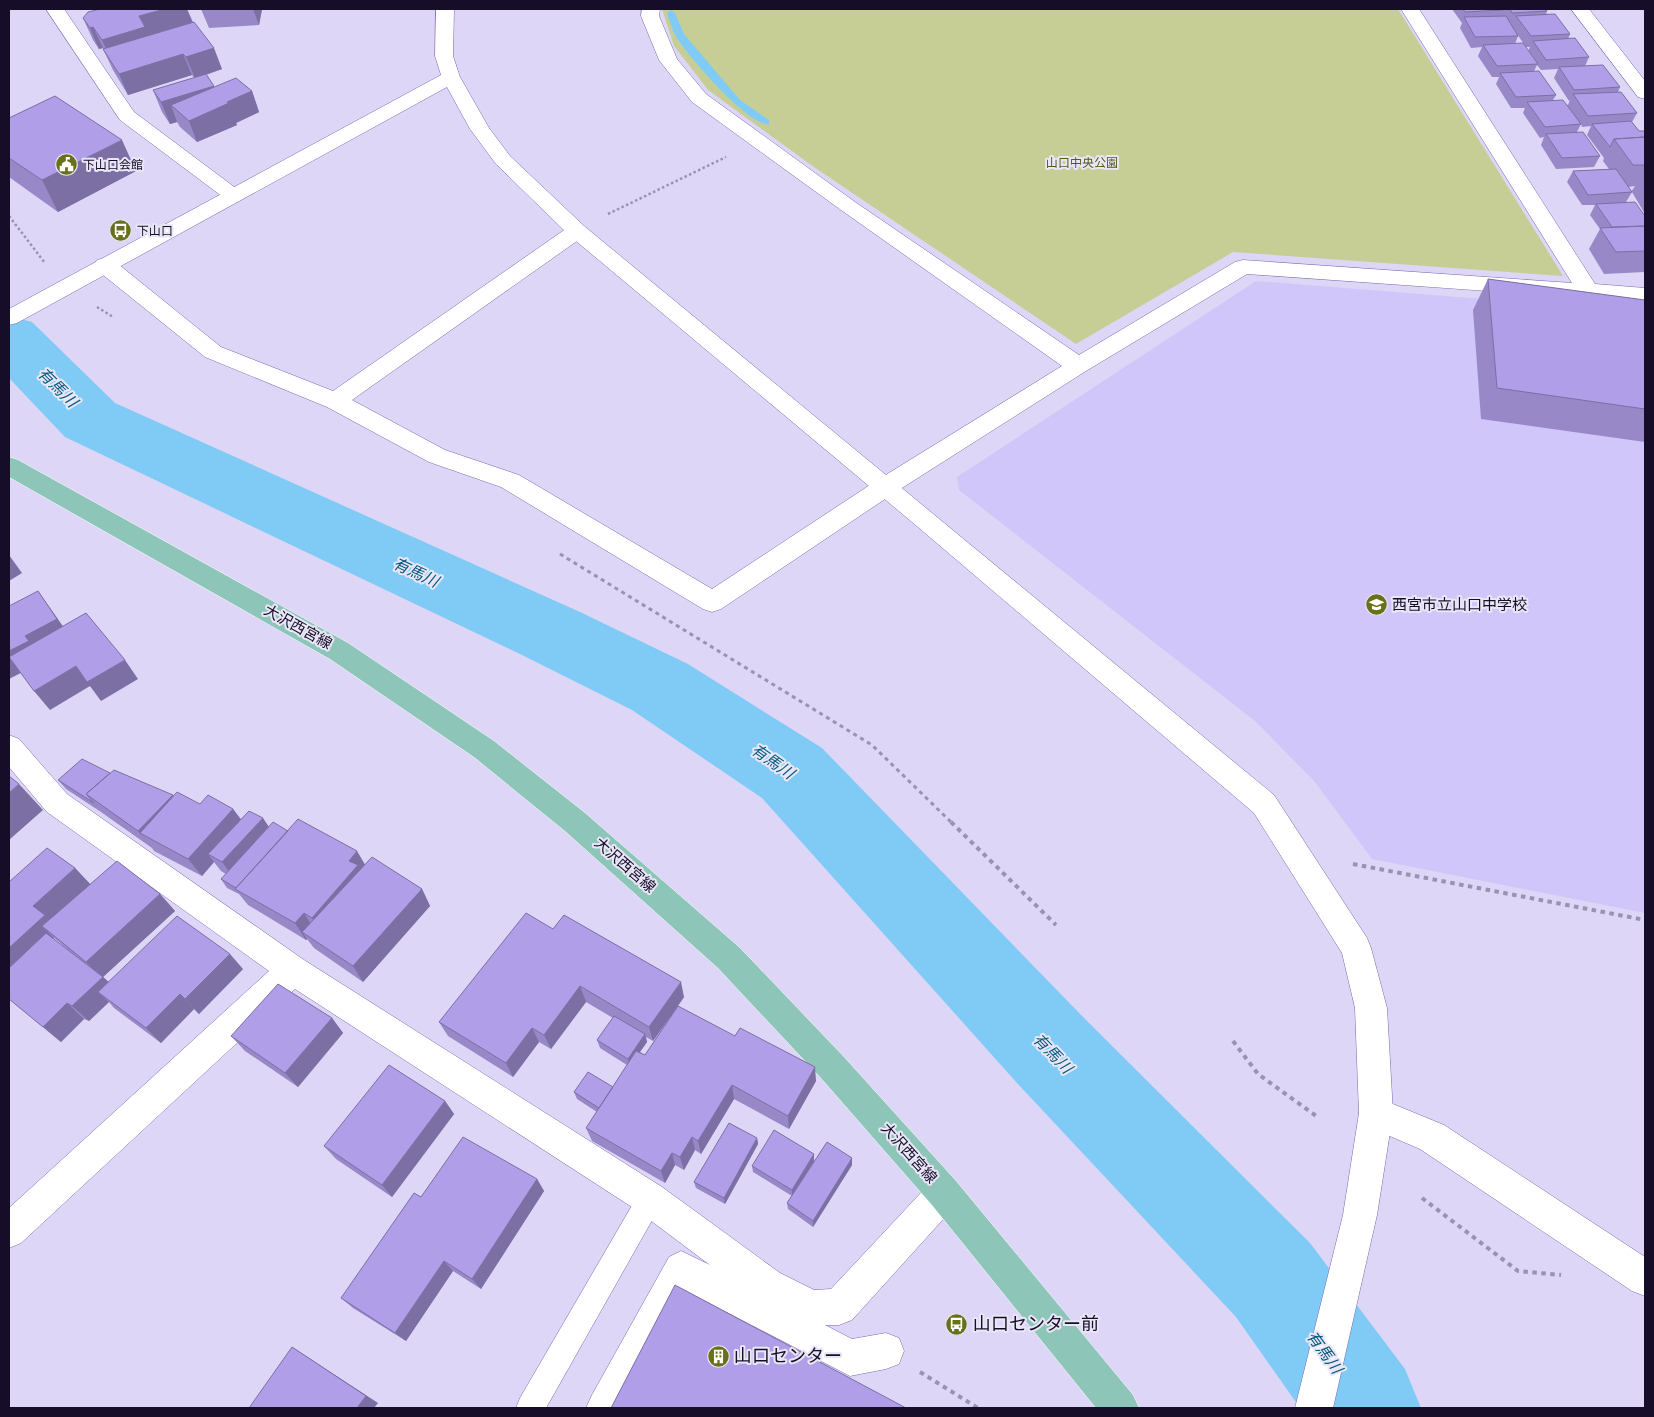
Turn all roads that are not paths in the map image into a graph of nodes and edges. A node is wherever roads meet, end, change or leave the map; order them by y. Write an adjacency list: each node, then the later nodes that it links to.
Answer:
1 (55, 9): 8 (street)
2 (445, 9): 6 (street)
3 (651, 9): 14 (street)
4 (1410, 9): 11 (street)
5 (1580, 9): 7 (street)
6 (451, 77): 8 (street); 9 (street)
7 (1645, 93)
8 (234, 196): 10 (street)
9 (577, 232): 15 (street); 17 (street)
10 (105, 265): 13 (street); 15 (street)
11 (1588, 291): 12 (street); 14 (street)
12 (1645, 294)
13 (9, 318)
14 (1078, 366): 17 (street)
15 (335, 401): 17 (street)
16 (9, 466): 21 (main road, 大沢西宮線)
17 (886, 487): 20 (street)
18 (9, 747): 19 (street)
19 (293, 970): 22 (street); 23 (street)
20 (1376, 1113): 24 (street); 29 (street)
21 (944, 1193): 22 (street); 28 (main road, 大沢西宮線)
22 (650, 1199): 26 (lane)
23 (9, 1231)
24 (1645, 1278)
25 (886, 1351): 27 (street)
26 (530, 1408)
27 (605, 1408)
28 (1120, 1408)
29 (1314, 1408)

